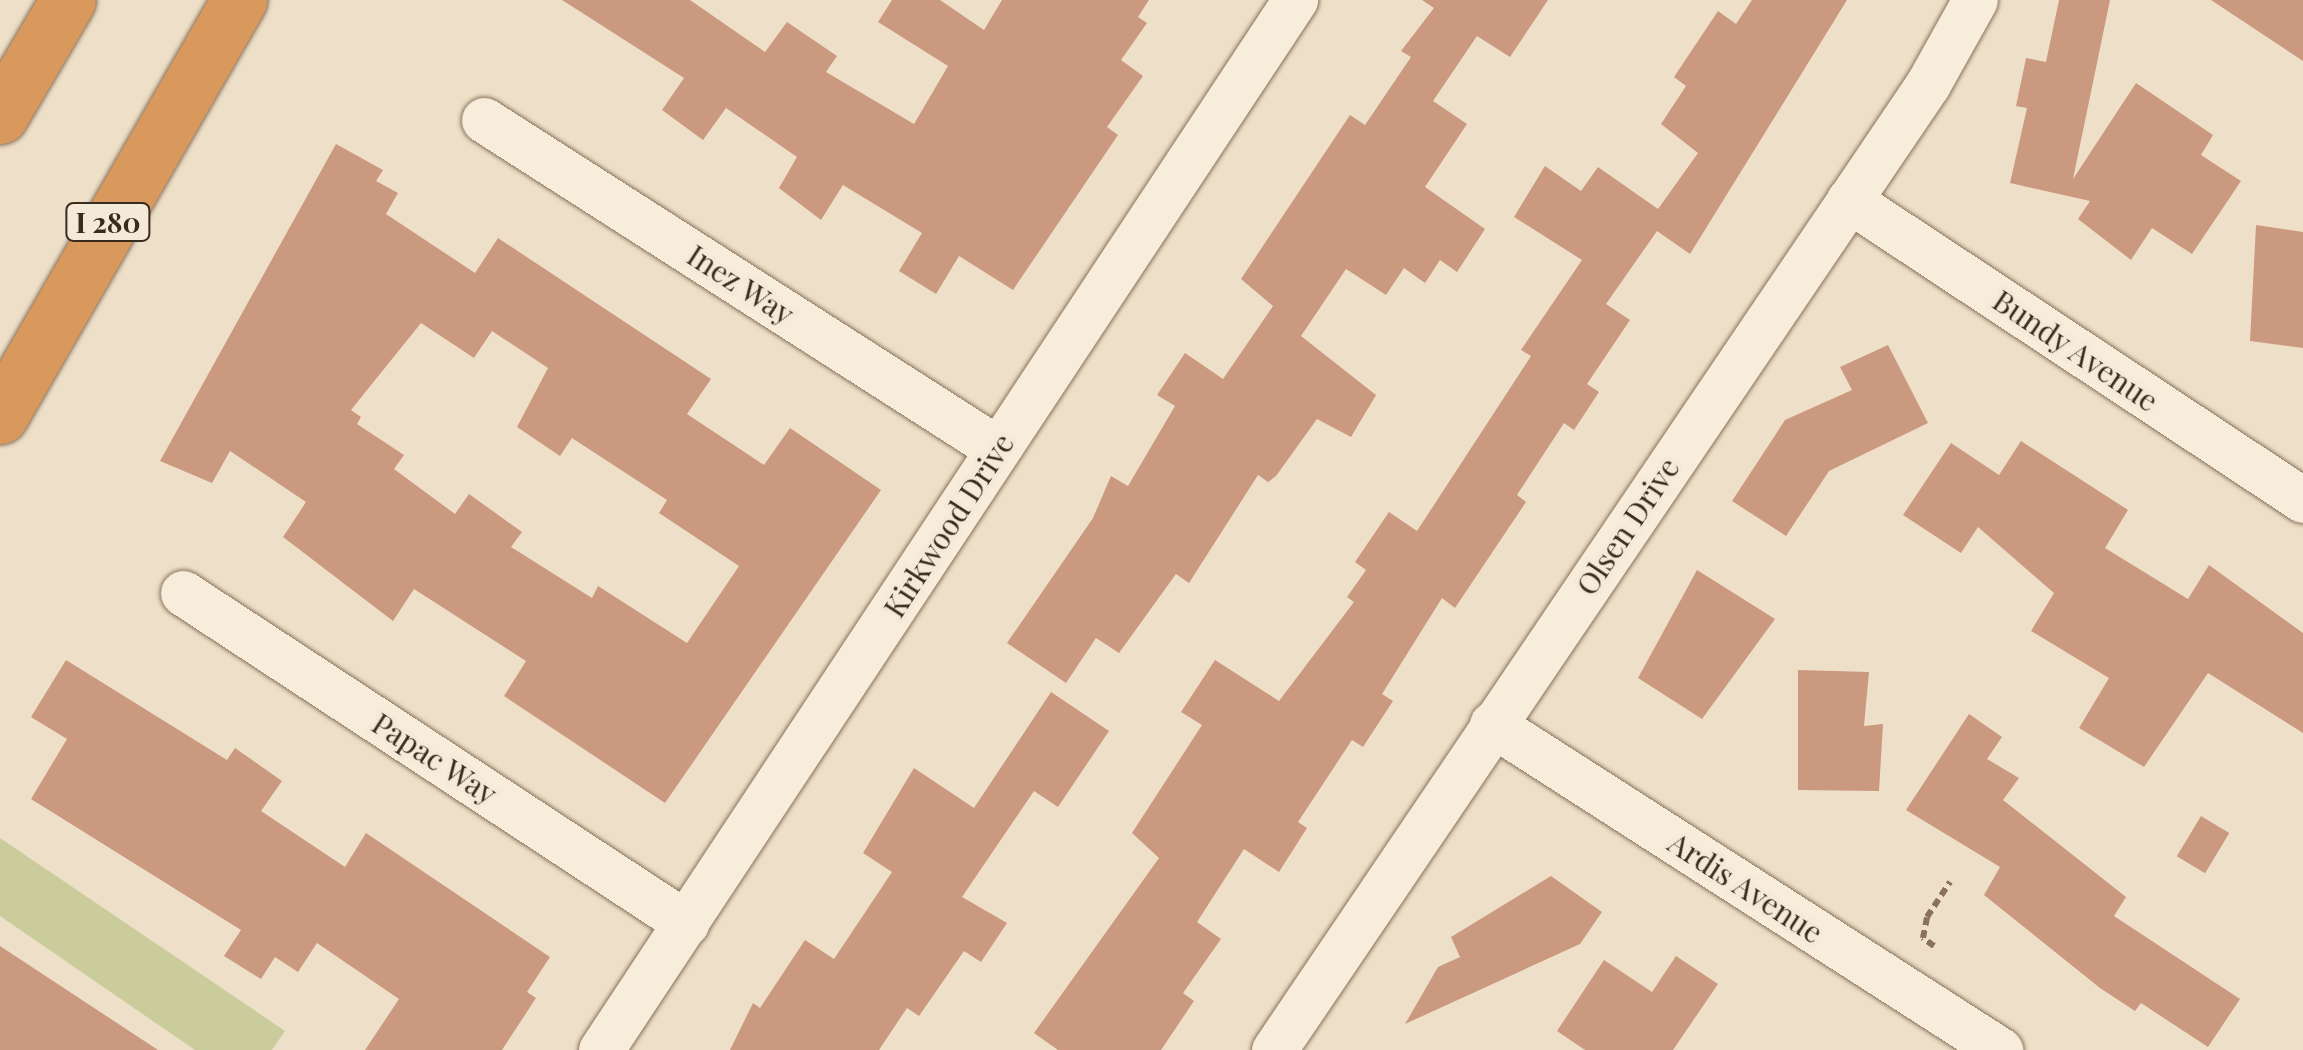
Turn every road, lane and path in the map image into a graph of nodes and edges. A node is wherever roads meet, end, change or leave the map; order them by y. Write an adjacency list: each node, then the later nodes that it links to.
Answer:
1 (68, 0): 5 (highway)
2 (238, 0): 8 (highway, I 280)
3 (1295, 0): 9 (street, Kirkwood Drive)
4 (1976, 0): 7 (street, Olsen Drive)
5 (0, 116)
6 (484, 120): 9 (street, Inez Way)
7 (1850, 200): 10 (street, Bundy Avenue); 12 (street, Olsen Drive)
8 (0, 416)
9 (998, 449): 14 (street, Kirkwood Drive)
10 (2303, 500)
11 (183, 593): 14 (street, Papac Way)
12 (1492, 724): 17 (street, Olsen Drive); 18 (street, Ardis Avenue)
13 (1950, 882): 15 (path)
14 (686, 924): 16 (street, Kirkwood Drive)
15 (1934, 946)
16 (601, 1050)
17 (1274, 1050)
18 (2000, 1050)

